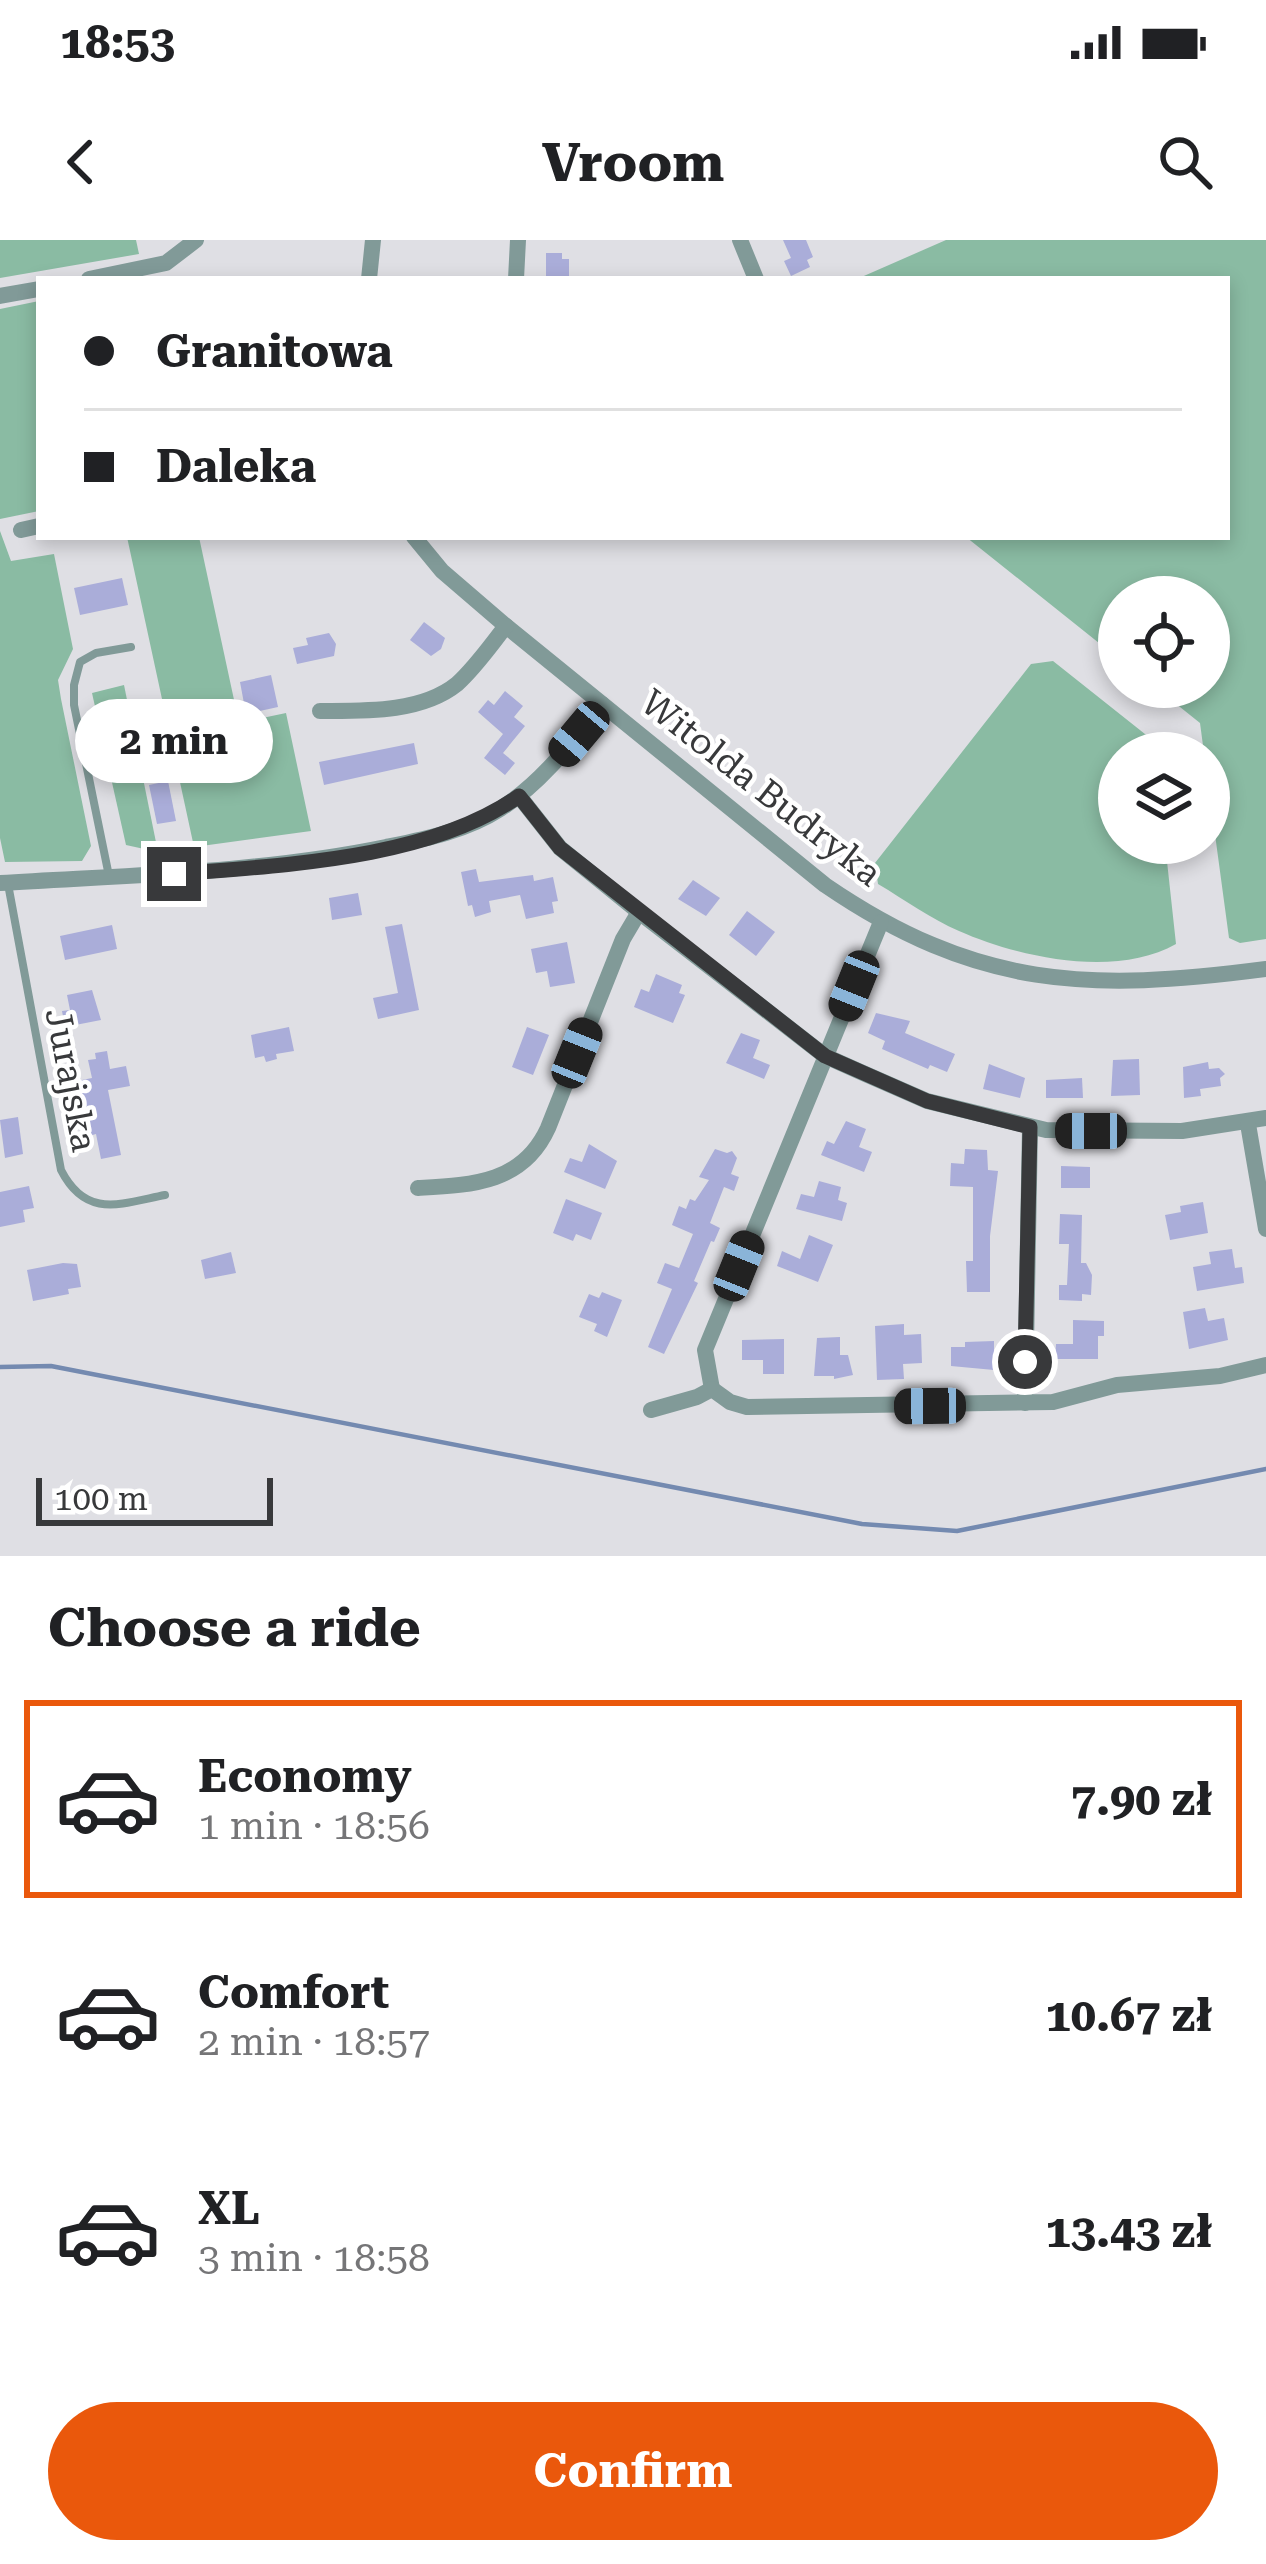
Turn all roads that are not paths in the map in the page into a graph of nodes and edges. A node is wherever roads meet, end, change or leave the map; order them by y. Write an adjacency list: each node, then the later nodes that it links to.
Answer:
1 (196, 240): 5 (street)
2 (374, 240): 6 (street)
3 (518, 240): 7 (street)
4 (740, 240): 8 (street)
5 (103, 276)
6 (370, 276)
7 (516, 276)
8 (755, 276)
9 (36, 290): 10 (street)
10 (0, 296)
11 (416, 540): 12 (street, Witolda Budryka)
12 (506, 626): 14 (street, Witolda Budryka); 15 (street)
13 (131, 647): 17 (lane)
14 (602, 704): 16 (street); 20 (street, Witolda Budryka)
15 (320, 711)
16 (519, 796): 17 (street); 19 (street)
17 (110, 878): 18 (street)
18 (4, 883): 26 (lane, Jurajska)
19 (639, 913): 22 (street); 25 (street)
20 (881, 922): 21 (street, Witolda Budryka); 22 (street)
21 (1266, 969)
22 (825, 1056): 24 (street); 29 (street)
23 (1257, 1121): 24 (street); 27 (street)
24 (1030, 1127): 30 (street)
25 (418, 1188)
26 (165, 1195)
27 (1266, 1229)
28 (1266, 1365): 30 (street)
29 (712, 1389): 30 (street); 31 (street)
30 (1025, 1403)
31 (651, 1410)

